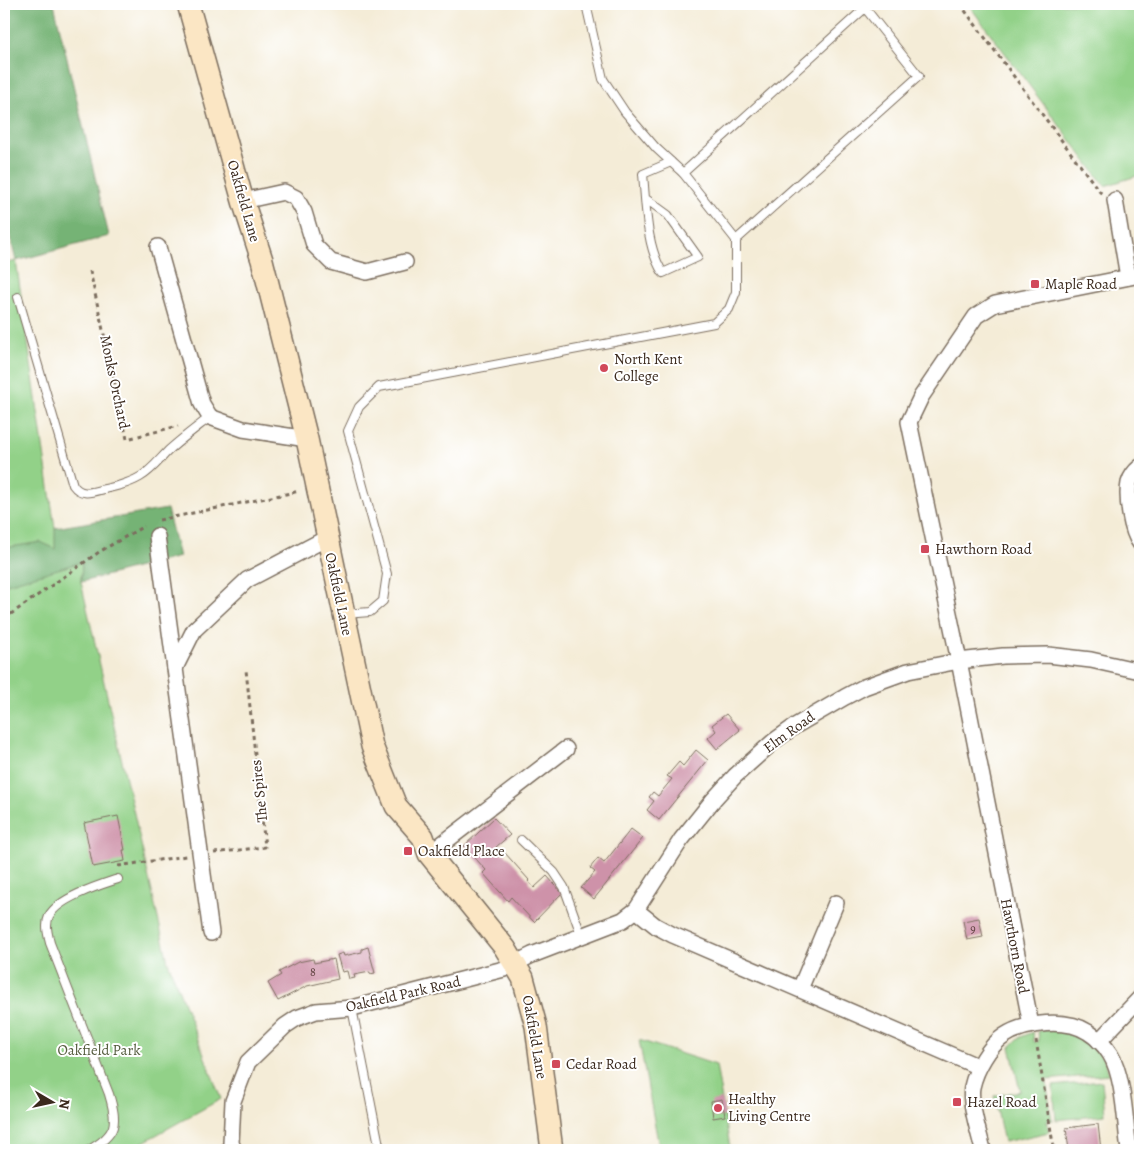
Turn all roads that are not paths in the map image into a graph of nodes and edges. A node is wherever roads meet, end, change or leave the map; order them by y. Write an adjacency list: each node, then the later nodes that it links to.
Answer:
1 (586, 4): 4 (lane)
2 (191, 5): 8 (street, Oakfield Lane)
3 (864, 6): 5 (lane); 9 (lane)
4 (671, 162): 5 (lane); 6 (lane)
5 (683, 173): 9 (lane)
6 (646, 199): 6 (lane)
7 (1115, 200): 12 (street)
8 (243, 201): 11 (street); 15 (street, Oakfield Lane)
9 (736, 240): 20 (lane)
10 (158, 247): 14 (street)
11 (405, 262)
12 (1134, 276): 21 (street)
13 (18, 297): 14 (lane)
14 (210, 417): 15 (street)
15 (307, 440): 18 (street, Oakfield Lane)
16 (1140, 467): 19 (street)
17 (157, 536): 22 (street)
18 (327, 538): 20 (street, Oakfield Lane); 22 (street)
19 (1140, 543)
20 (343, 614): 26 (street, Oakfield Lane)
21 (959, 661): 23 (street, Elm Road); 29 (street, Elm Road); 36 (street, Hawthorn Road)
22 (175, 668): 30 (street)
23 (1140, 671)
24 (566, 749): 26 (street)
25 (521, 840): 31 (lane)
26 (429, 854): 32 (street, Oakfield Lane)
27 (118, 879): 39 (lane)
28 (836, 903): 33 (street)
29 (636, 910): 31 (street, Elm Road); 33 (street)
30 (211, 933)
31 (582, 937): 32 (street, Elm Road)
32 (515, 963): 35 (street, Oakfield Park Road); 42 (street, Oakfield Lane)
33 (800, 989): 38 (street)
34 (1140, 998): 37 (street)
35 (352, 1008): 40 (street, Oakfield Park Road); 41 (lane)
36 (1031, 1026): 37 (street); 38 (street)
37 (1098, 1041): 44 (street)
38 (979, 1067): 43 (street)
39 (89, 1150)
40 (234, 1150)
41 (380, 1150)
42 (552, 1150)
43 (983, 1150)
44 (1129, 1150)

